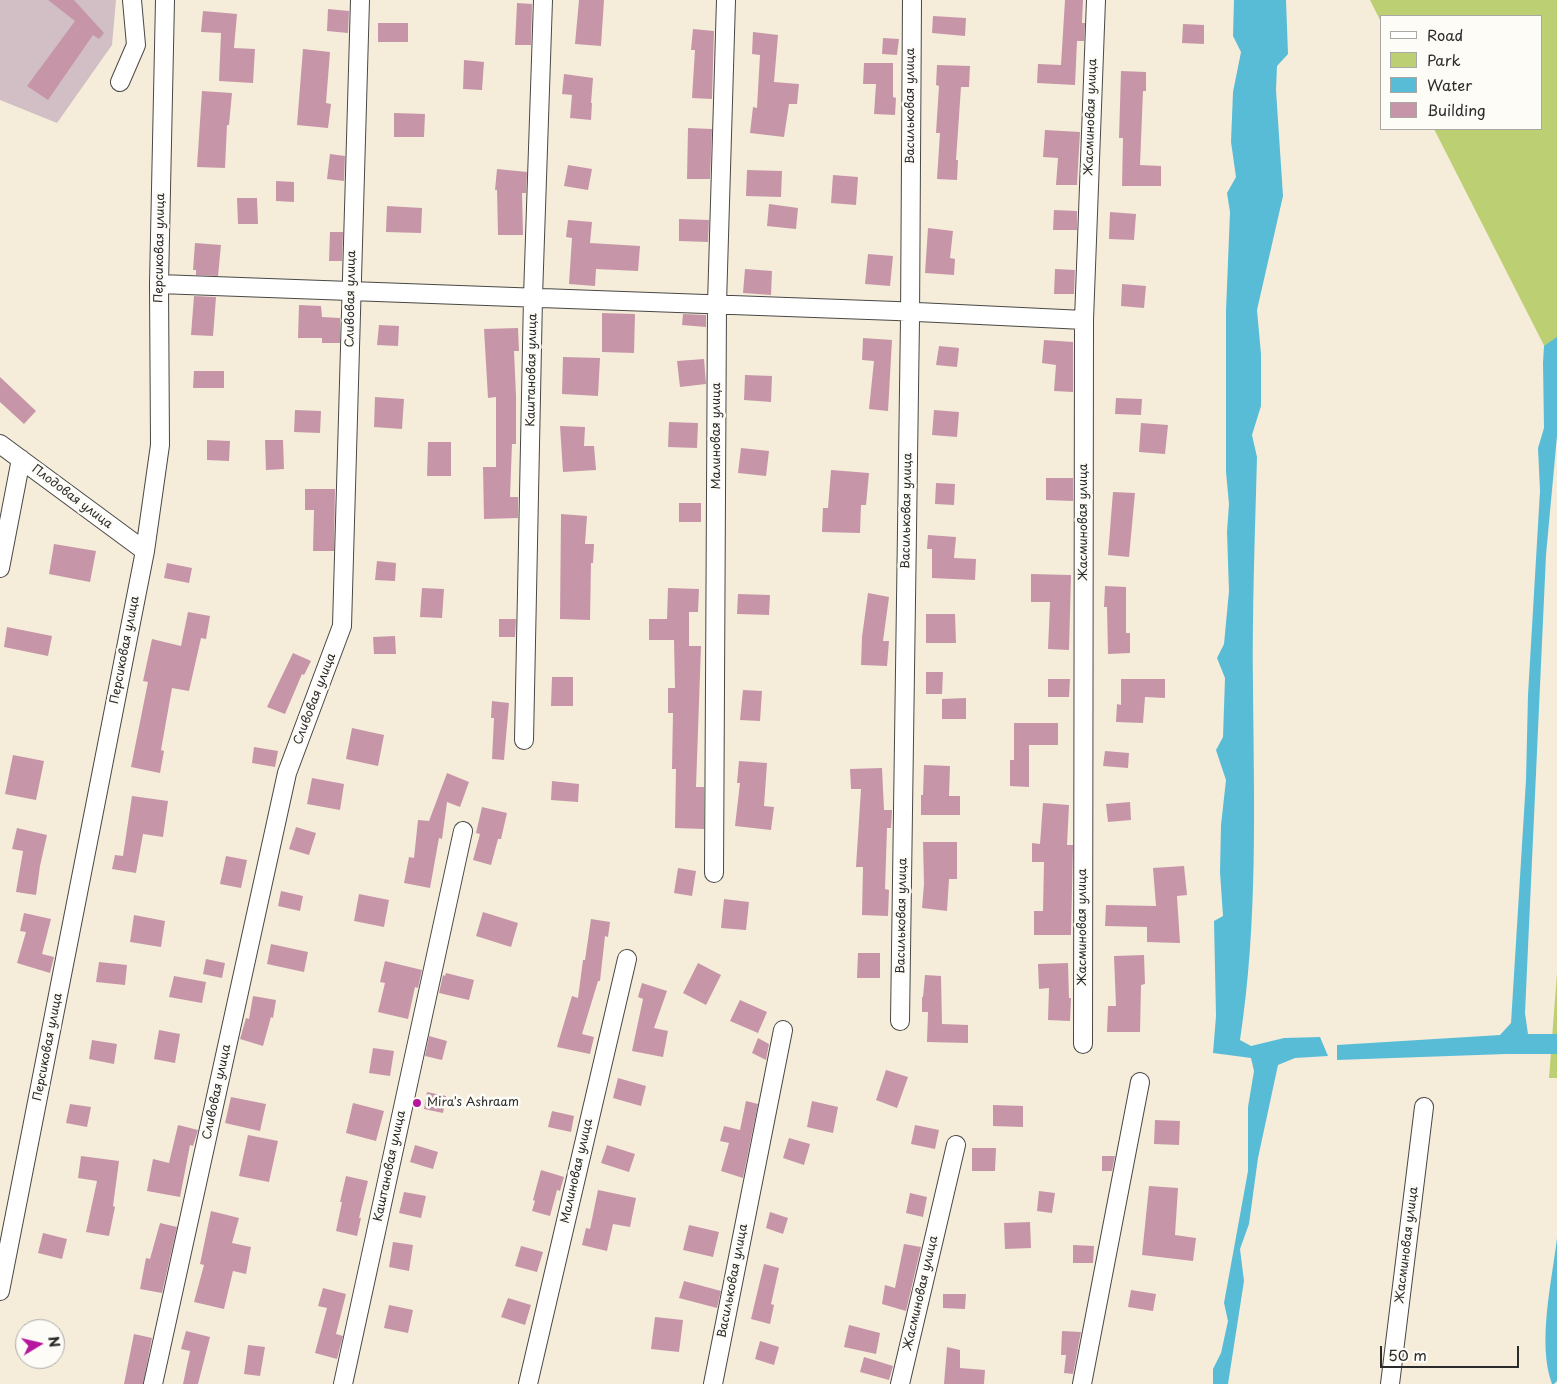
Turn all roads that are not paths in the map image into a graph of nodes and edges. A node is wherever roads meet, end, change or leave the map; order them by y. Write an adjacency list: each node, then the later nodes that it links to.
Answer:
1 (132, 0): 8 (street)
2 (165, 0): 9 (street, Персиковая улица)
3 (360, 0): 10 (street, Сливовая улица)
4 (542, 0): 11 (street, Каштановая улица)
5 (726, 0): 12 (street, Малиновая улица)
6 (912, 0): 13 (street, Васильковая улица)
7 (1096, 0): 14 (street, Жасминовая улица)
8 (120, 82)
9 (159, 284): 10 (street); 17 (street, Персиковая улица)
10 (352, 291): 11 (street); 30 (street, Сливовая улица)
11 (533, 297): 12 (street); 19 (street, Каштановая улица)
12 (717, 304): 13 (street); 21 (street, Малиновая улица)
13 (910, 312): 14 (street); 23 (street, Васильковая улица)
14 (1084, 320): 25 (street, Жасминовая улица)
15 (0, 444): 16 (street, Плодовая улица)
16 (21, 459): 17 (street, Плодовая улица); 18 (street)
17 (145, 551): 29 (street, Персиковая улица)
18 (0, 568)
19 (524, 740)
20 (463, 832): 31 (street, Каштановая улица)
21 (714, 873)
22 (627, 959): 32 (street, Малиновая улица)
23 (900, 1021)
24 (783, 1030): 33 (street, Васильковая улица)
25 (1083, 1044)
26 (1140, 1082): 35 (street)
27 (1424, 1107): 36 (street, Жасминовая улица)
28 (956, 1144): 34 (street, Жасминовая улица)
29 (0, 1291)
30 (153, 1384)
31 (343, 1384)
32 (528, 1384)
33 (713, 1384)
34 (900, 1384)
35 (1082, 1384)
36 (1390, 1384)

